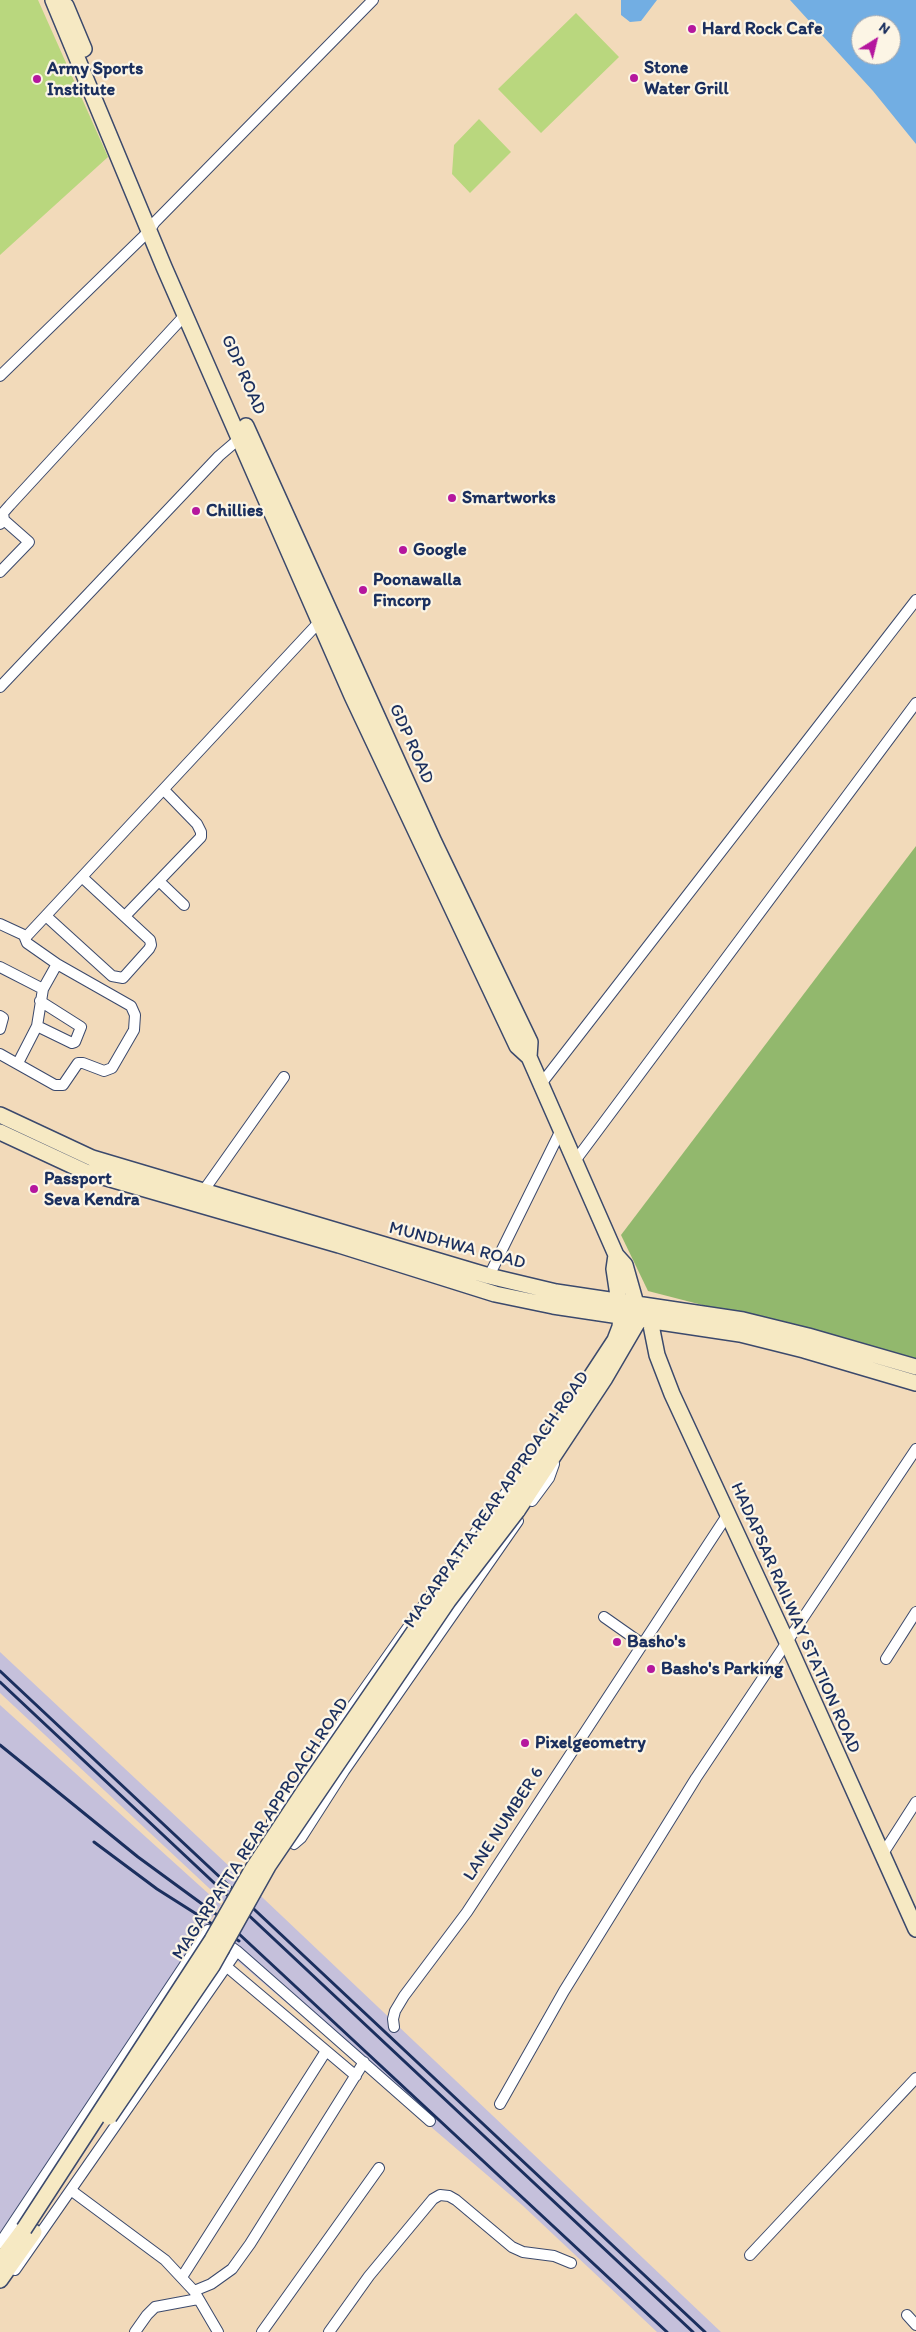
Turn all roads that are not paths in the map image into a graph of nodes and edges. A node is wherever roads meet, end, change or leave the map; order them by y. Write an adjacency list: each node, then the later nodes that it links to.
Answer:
1 (53, 0): 4 (main road)
2 (63, 0): 4 (main road, GDP ROAD)
3 (373, 0): 4 (street)
4 (152, 227): 5 (main road); 6 (street); 11 (main road, GDP ROAD)
5 (186, 314): 7 (main road); 8 (street)
6 (0, 376)
7 (240, 438): 11 (main road); 12 (street)
8 (2, 522): 9 (street)
9 (0, 572)
10 (916, 600): 32 (street)
11 (326, 617): 14 (street); 32 (main road, GDP ROAD)
12 (0, 687)
13 (916, 703): 36 (street)
14 (164, 790): 15 (street); 16 (street)
15 (83, 878): 18 (street); 19 (street)
16 (159, 881): 17 (street); 19 (street)
17 (184, 905)
18 (46, 916): 19 (street); 21 (street)
19 (125, 916)
20 (0, 924): 21 (street)
21 (26, 936): 22 (street)
22 (57, 964): 24 (street); 30 (street)
23 (0, 967): 24 (street)
24 (43, 990): 25 (street)
25 (40, 1001): 27 (street); 27 (street)
26 (0, 1016): 28 (street)
27 (37, 1026): 30 (street)
28 (0, 1029)
29 (0, 1054): 30 (street)
30 (18, 1063)
31 (284, 1077): 38 (street)
32 (540, 1084): 34 (main road, GDP ROAD)
33 (0, 1115): 37 (main road, MUNDHWA ROAD)
34 (561, 1130): 36 (main road, GDP ROAD); 41 (street)
35 (0, 1132): 37 (main road, MUNDHWA ROAD)
36 (575, 1161): 39 (main road, GDP ROAD)
37 (89, 1165): 38 (main road, MUNDHWA ROAD); 40 (main road, MUNDHWA ROAD)
38 (204, 1190): 40 (main road, MUNDHWA ROAD)
39 (616, 1255): 42 (main road, MAGARPATTA REAR APPROACH ROAD); 43 (main road)
40 (396, 1257): 41 (main road, MUNDHWA ROAD); 44 (main road, MUNDHWA ROAD)
41 (489, 1276): 42 (main road, MUNDHWA ROAD)
42 (619, 1300): 43 (main road, MUNDHWA ROAD); 44 (main road, MAGARPATTA REAR APPROACH ROAD)
43 (637, 1303): 45 (main road); 46 (main road, MUNDHWA ROAD)
44 (621, 1316): 45 (main road, MUNDHWA ROAD); 50 (main road, MAGARPATTA REAR APPROACH ROAD)
45 (645, 1319): 47 (main road, MUNDHWA ROAD); 48 (main road, MAGARPATTA REAR APPROACH ROAD); 52 (main road, HADAPSAR RAILWAY STATION ROAD)
46 (916, 1367)
47 (916, 1383)
48 (559, 1446): 50 (street); 51 (main road, MAGARPATTA REAR APPROACH ROAD)
49 (916, 1449): 55 (street)
50 (533, 1465): 51 (main road, MAGARPATTA REAR APPROACH ROAD)
51 (511, 1509): 72 (main road, MAGARPATTA REAR APPROACH ROAD, bridge)
52 (728, 1514): 55 (main road, HADAPSAR RAILWAY STATION ROAD); 56 (street, LANE NUMBER 6)
53 (916, 1612): 57 (street)
54 (604, 1617): 56 (street)
55 (787, 1642): 59 (main road, HADAPSAR RAILWAY STATION ROAD); 68 (street)
56 (641, 1643): 63 (street, LANE NUMBER 6)
57 (886, 1659)
58 (916, 1802): 59 (street)
59 (882, 1855): 60 (main road, HADAPSAR RAILWAY STATION ROAD)
60 (916, 1929)
61 (237, 1951): 62 (street); 65 (street); 73 (street)
62 (227, 1967): 64 (street); 71 (street)
63 (394, 2027)
64 (326, 2051): 66 (street); 77 (street)
65 (364, 2062): 66 (street); 69 (street)
66 (356, 2076): 80 (street)
67 (916, 2078): 74 (street)
68 (500, 2104)
69 (430, 2121)
70 (379, 2168): 85 (street)
71 (72, 2191): 77 (street); 79 (street)
72 (29, 2231): 75 (main road, MAGARPATTA REAR APPROACH ROAD); 78 (main road, MAGARPATTA REAR APPROACH ROAD)
73 (0, 2243)
74 (750, 2255)
75 (0, 2261)
76 (571, 2263): 86 (street)
77 (182, 2277): 80 (street)
78 (0, 2280)
79 (0, 2285)
80 (196, 2295): 83 (street); 84 (street)
81 (907, 2316): 82 (street)
82 (916, 2325)
83 (135, 2332)
84 (218, 2332)
85 (262, 2332)
86 (328, 2332)

